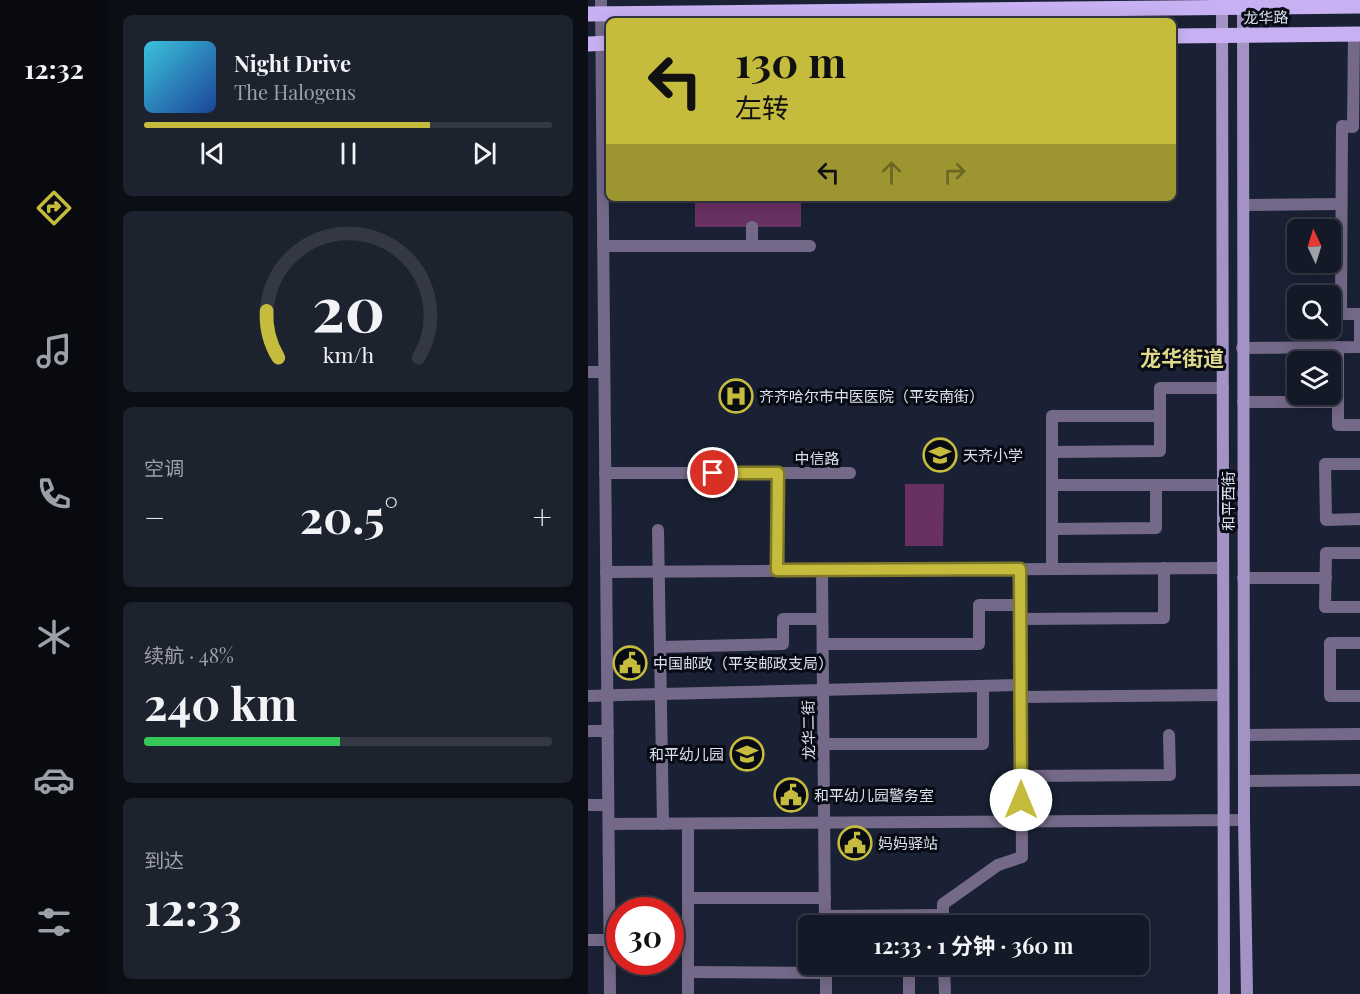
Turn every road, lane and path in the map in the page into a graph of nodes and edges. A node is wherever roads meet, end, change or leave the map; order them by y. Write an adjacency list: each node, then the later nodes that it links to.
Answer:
1 (1243, 3): 2 (main road, 龙华路); 4 (main road, 龙华路); 9 (main road, 和平西街)
2 (1222, 4): 3 (main road, 龙华路); 8 (main road, 和平西街)
3 (754, 6): 5 (main road, 龙华路)
4 (1360, 6)
5 (596, 9): 10 (street)
6 (1357, 34): 9 (main road, 龙华路); 12 (street)
7 (1176, 36): 8 (main road, 龙华路)
8 (1222, 36): 9 (main road, 龙华路); 23 (main road, 和平西街)
9 (1244, 36): 13 (main road, 和平西街)
10 (599, 44): 11 (street)
11 (606, 168): 15 (street)
12 (1341, 204): 13 (street); 18 (street)
13 (1243, 205): 19 (main road, 和平西街)
14 (752, 227): 16 (street)
15 (603, 246): 16 (street); 22 (street)
16 (752, 246): 17 (street)
17 (810, 246)
18 (1338, 347): 19 (street); 20 (street)
19 (1242, 348): 24 (main road, 和平西街)
20 (1338, 351)
21 (588, 372): 22 (street)
22 (604, 372): 31 (street)
23 (1223, 388): 27 (street); 36 (main road, 和平西街)
24 (1243, 402): 25 (street); 49 (main road, 和平西街)
25 (1287, 402)
26 (1338, 405): 28 (street)
27 (1160, 416): 29 (street); 29 (street)
28 (1360, 424)
29 (1052, 452): 34 (street)
30 (1360, 464): 37 (street)
31 (605, 473): 32 (street, 中信路); 47 (street)
32 (778, 473): 33 (street, 中信路); 45 (street)
33 (850, 473)
34 (1052, 485): 35 (street); 38 (street)
35 (1156, 485): 36 (street); 38 (street)
36 (1223, 485): 42 (main road, 和平西街)
37 (1360, 519)
38 (1052, 529): 44 (street)
39 (658, 530): 48 (street)
40 (1360, 553): 50 (street)
41 (1164, 568): 42 (street); 44 (street); 54 (street)
42 (1223, 568): 63 (main road, 和平西街)
43 (1020, 569): 44 (street); 46 (street); 51 (street)
44 (1052, 569)
45 (777, 570): 46 (street); 48 (street)
46 (822, 570): 53 (street, 龙华二街)
47 (606, 572): 48 (street); 62 (street)
48 (659, 572): 57 (street)
49 (1244, 578): 50 (street); 70 (main road, 和平西街)
50 (1326, 578): 52 (street)
51 (1020, 605): 54 (street); 56 (street)
52 (1360, 607)
53 (822, 619): 56 (street, 龙华二街); 57 (street)
54 (1020, 619): 60 (street)
55 (1360, 643): 65 (street)
56 (823, 644): 59 (street, 龙华二街)
57 (660, 647): 61 (street)
58 (983, 686): 59 (street); 60 (street); 71 (street)
59 (823, 690): 61 (street); 71 (street, 龙华二街)
60 (1020, 691): 63 (street); 72 (street)
61 (661, 694): 62 (street); 82 (street)
62 (607, 695): 64 (street); 67 (street)
63 (1223, 695): 77 (main road, 和平西街)
64 (588, 696)
65 (1360, 696)
66 (588, 731): 67 (street)
67 (608, 731): 76 (street)
68 (1360, 734): 70 (street)
69 (1169, 735): 72 (street)
70 (1244, 735): 74 (main road, 和平西街)
71 (824, 744): 80 (street, 龙华二街)
72 (1021, 776): 79 (street)
73 (1360, 780): 74 (street)
74 (1244, 781): 78 (main road, 和平西街)
75 (588, 805): 76 (street)
76 (608, 805): 81 (street)
77 (1223, 820): 78 (street); 79 (street); 102 (main road, 和平西街)
78 (1244, 820): 103 (main road, 和平西街)
79 (1021, 821): 80 (street); 88 (street)
80 (824, 823): 83 (street); 86 (street, 龙华二街)
81 (609, 824): 82 (street); 84 (street)
82 (663, 824): 83 (street)
83 (688, 824): 85 (street)
84 (610, 897)
85 (688, 898): 86 (street); 92 (street)
86 (825, 898): 87 (street, 龙华二街)
87 (825, 915)
88 (943, 915)
89 (588, 940): 90 (street)
90 (606, 940)
91 (798, 970): 92 (street)
92 (688, 972): 98 (street)
93 (610, 975): 97 (street)
94 (826, 975): 99 (street)
95 (909, 975): 100 (street)
96 (944, 975): 101 (street)
97 (610, 994)
98 (687, 994)
99 (826, 994)
100 (909, 994)
101 (945, 994)
102 (1224, 994)
103 (1247, 994)

